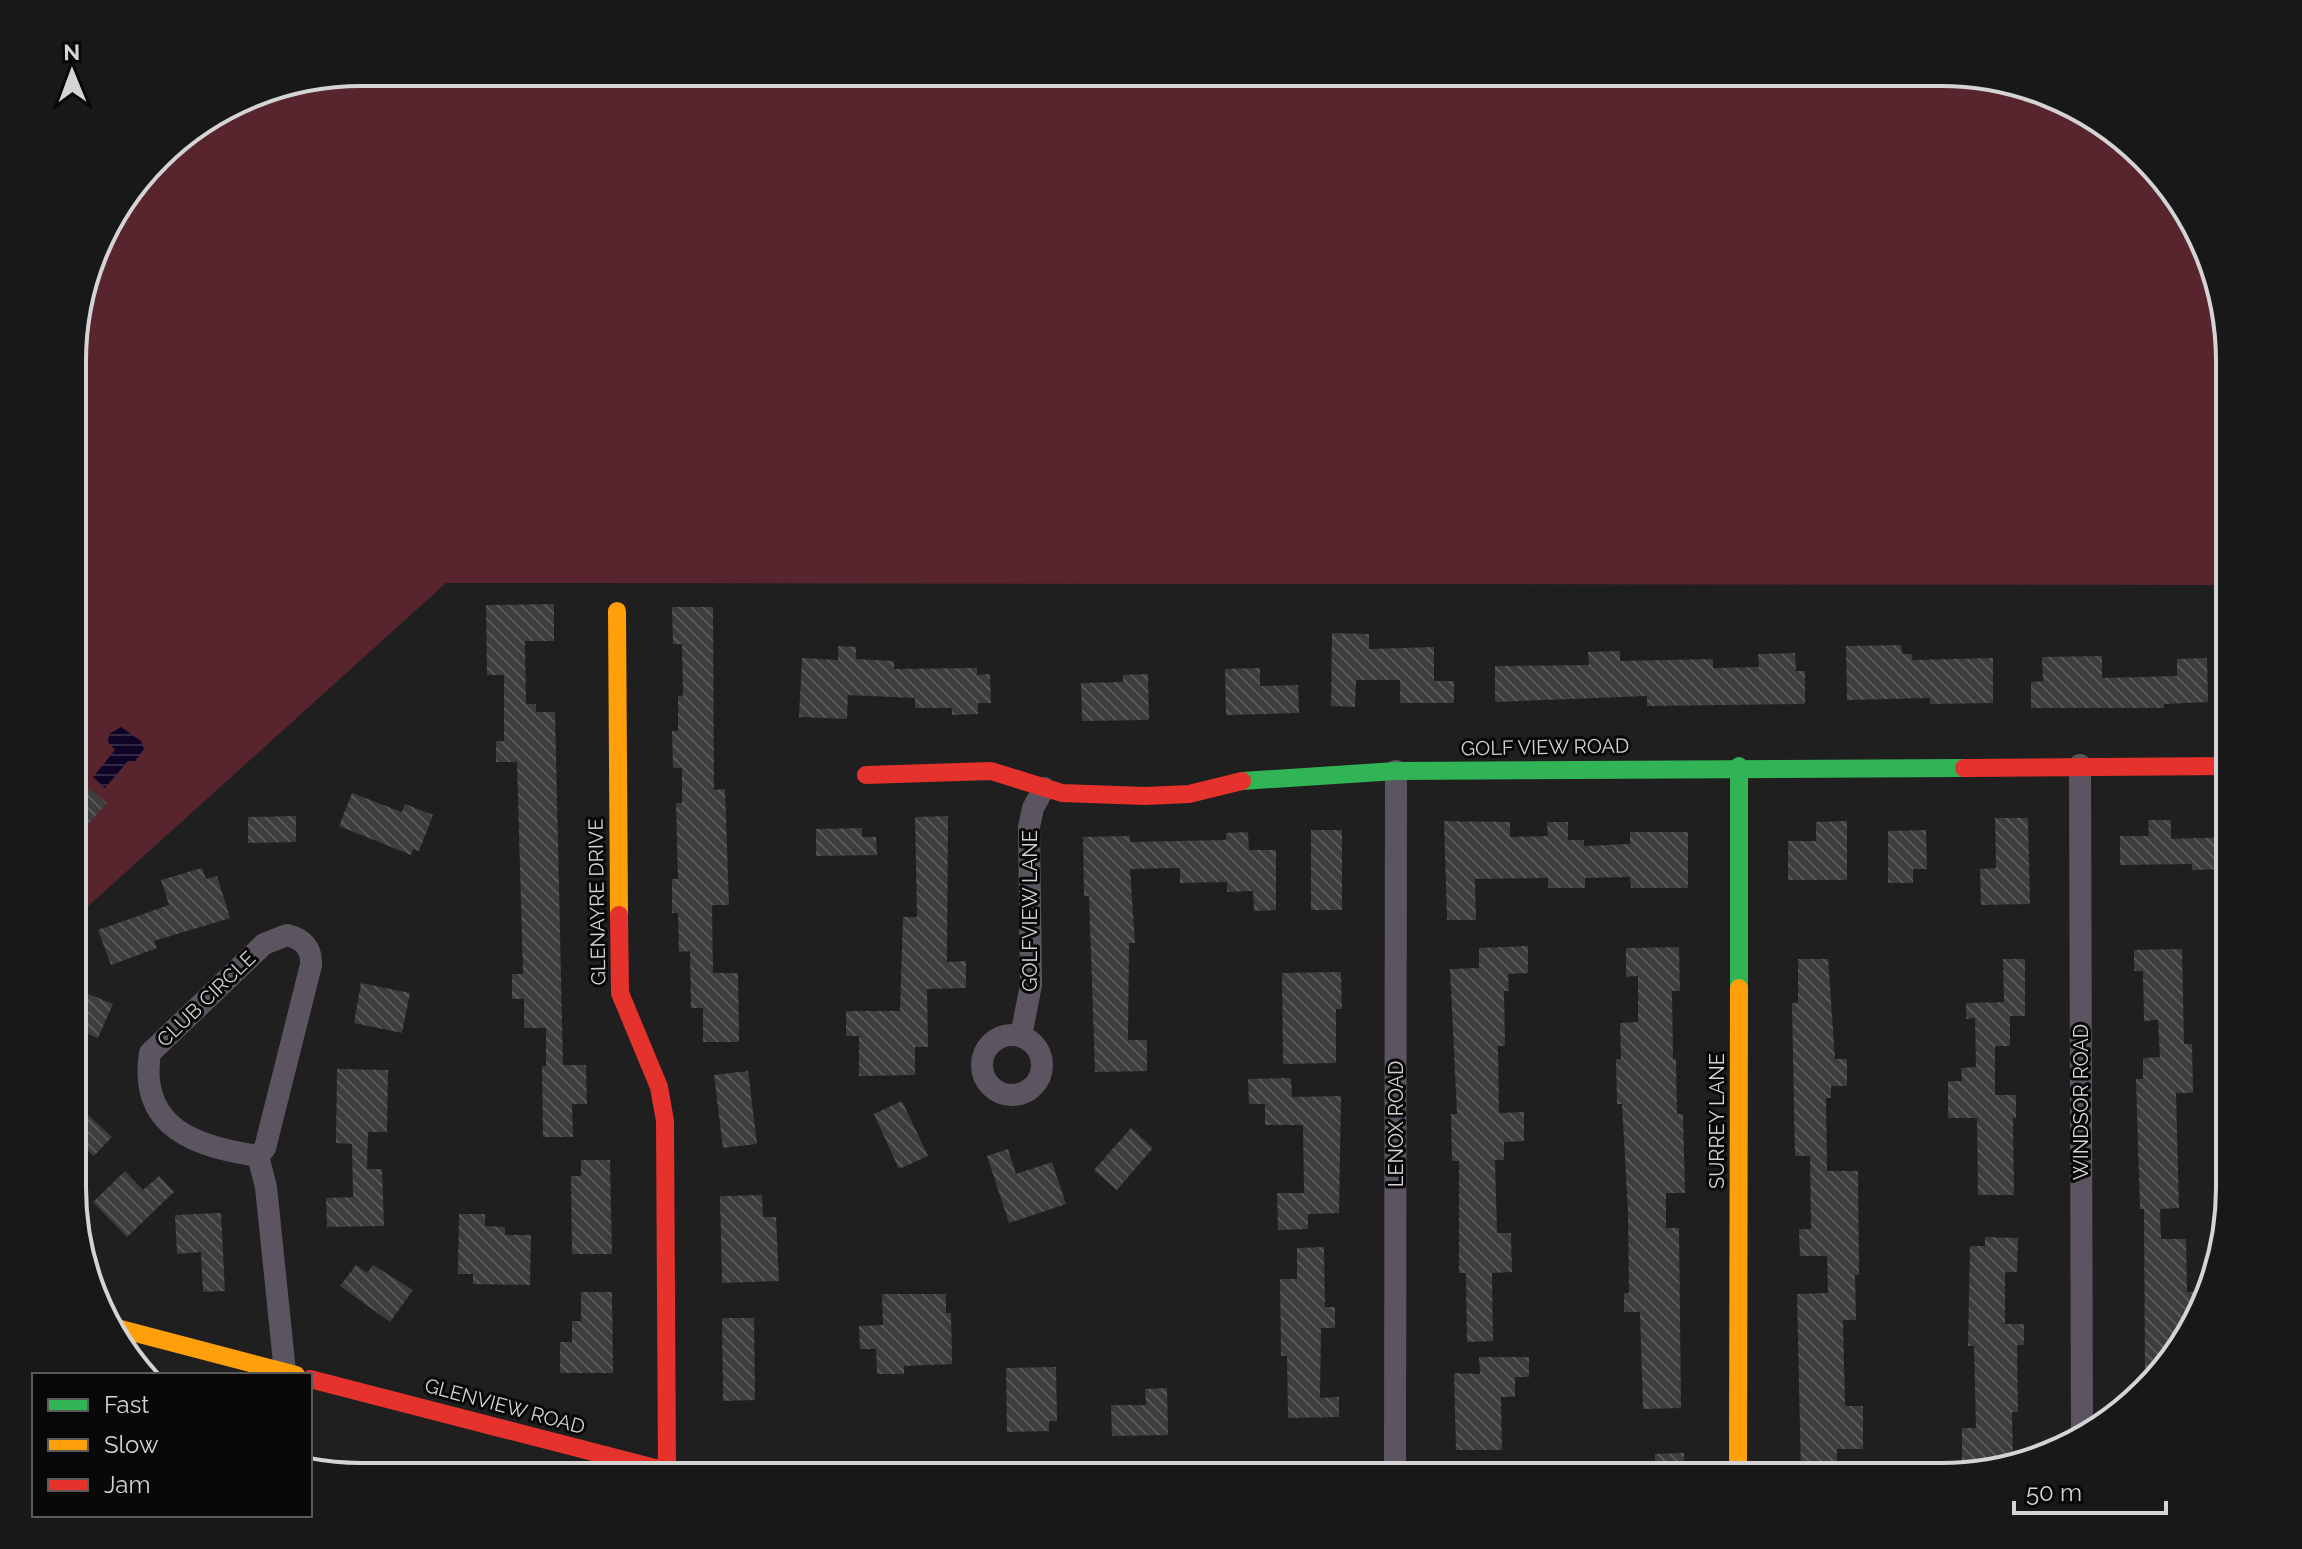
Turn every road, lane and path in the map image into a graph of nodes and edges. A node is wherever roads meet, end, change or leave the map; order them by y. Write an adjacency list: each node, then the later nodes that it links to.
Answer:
1 (617, 611): 18 (street, GLENAYRE DRIVE)
2 (2080, 765): 3 (street, GOLF VIEW ROAD); 4 (street, GOLF VIEW ROAD); 14 (street, WINDSOR ROAD)
3 (1739, 766): 5 (street, GOLF VIEW ROAD); 16 (street, SURREY LANE)
4 (2215, 766)
5 (1396, 771): 7 (street, GOLF VIEW ROAD); 15 (street, LENOX ROAD)
6 (866, 775): 7 (street, GOLF VIEW ROAD)
7 (1044, 788): 8 (street, GOLFVIEW LANE)
8 (1021, 1036)
9 (258, 1156): 9 (street, CLUB CIRCLE); 12 (street)
10 (127, 1331): 11 (street)
11 (286, 1373)
12 (290, 1373)
13 (312, 1380): 17 (street, GLENVIEW ROAD)
14 (2082, 1423)
15 (1395, 1462)
16 (1738, 1462)
17 (635, 1463)
18 (667, 1463)

